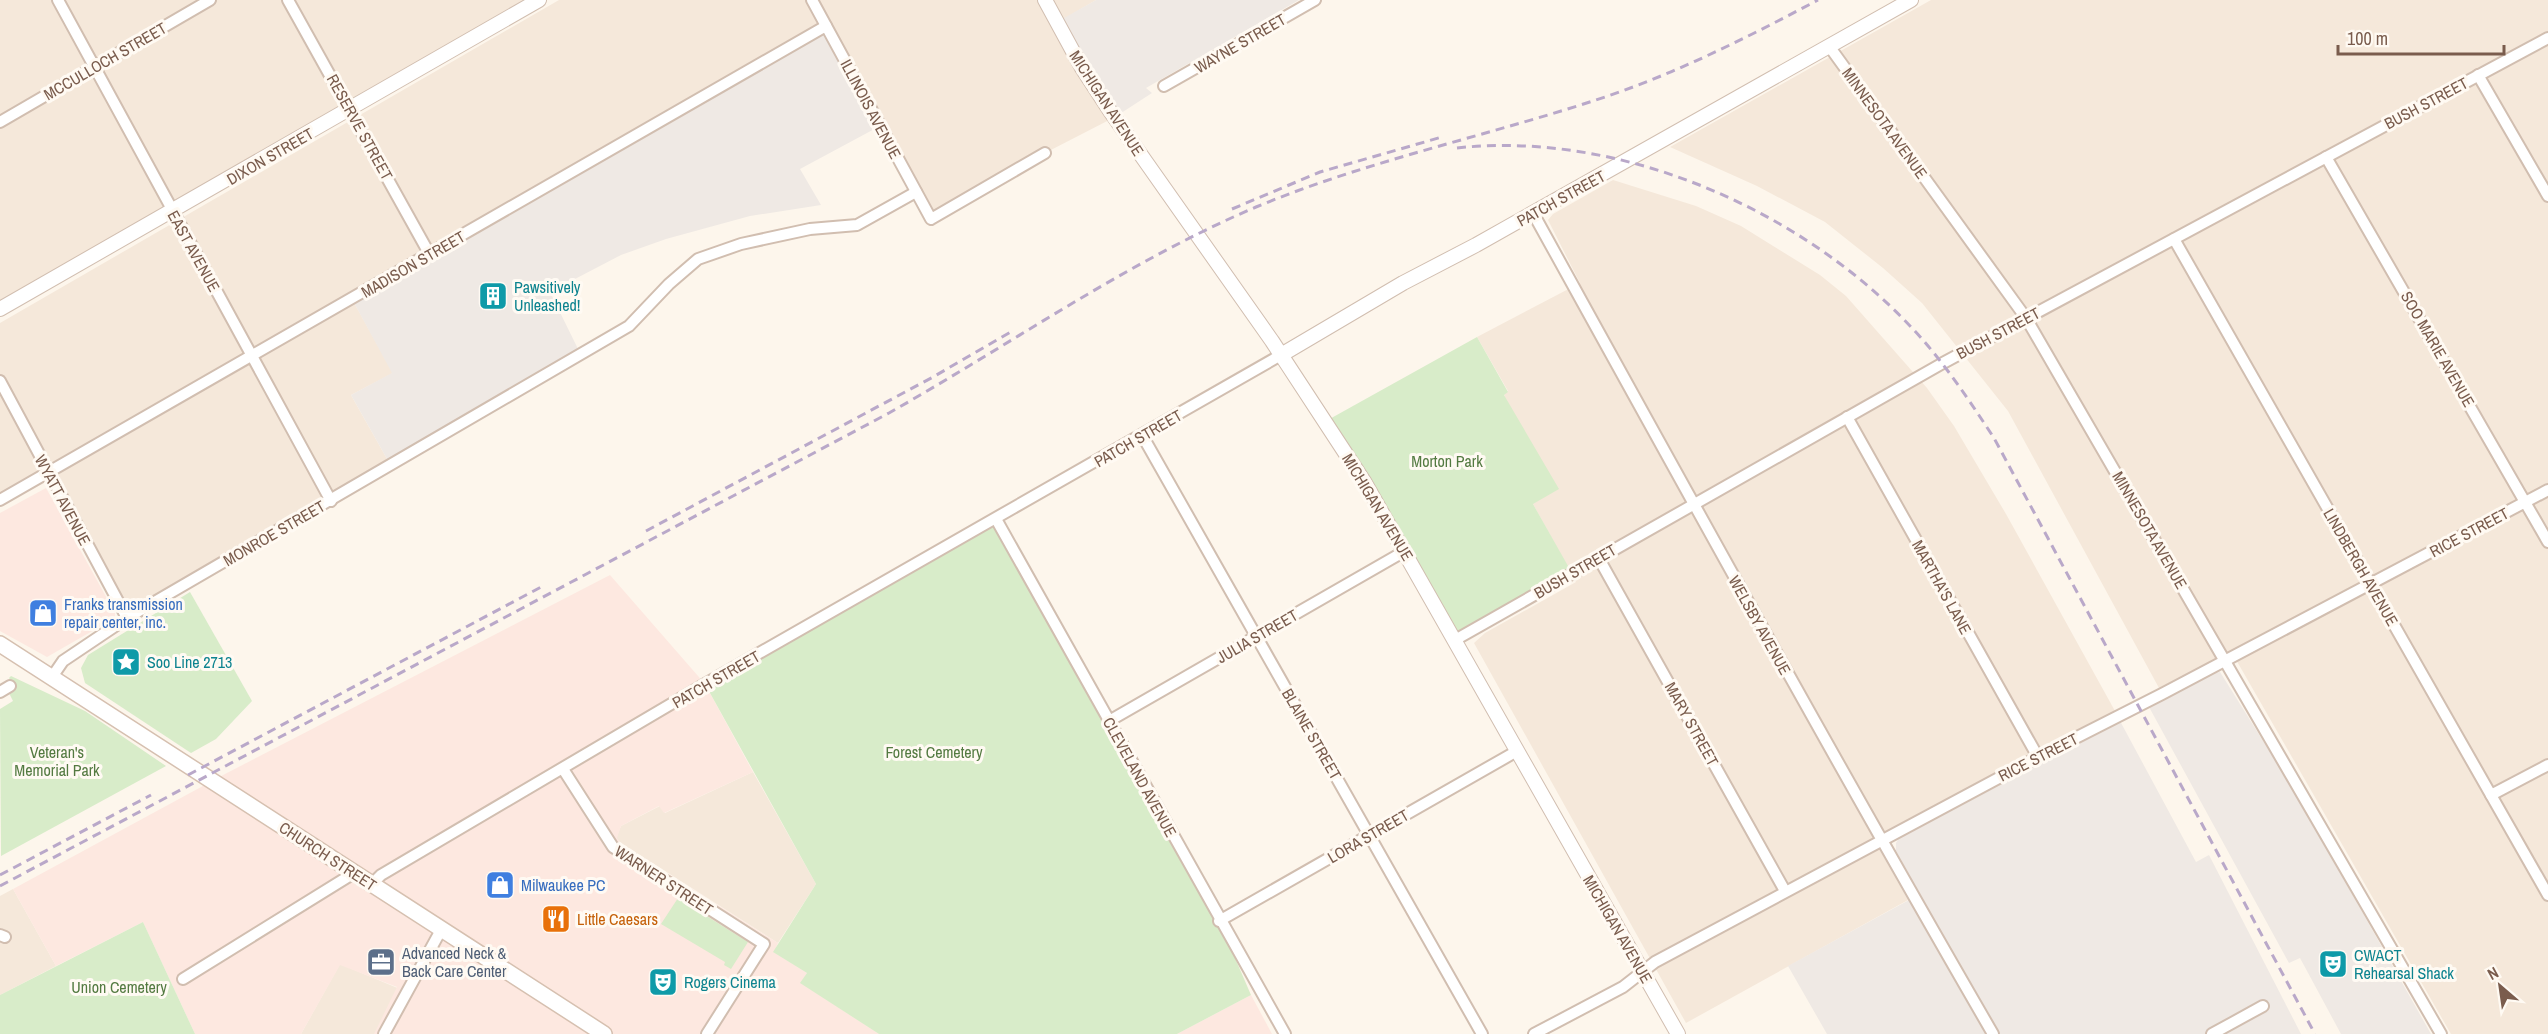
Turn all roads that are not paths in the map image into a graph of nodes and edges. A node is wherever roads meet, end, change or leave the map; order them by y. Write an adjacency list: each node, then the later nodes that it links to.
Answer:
1 (58, 0): 12 (street, EAST AVENUE)
2 (210, 0): 12 (street, MCCULLOCH STREET)
3 (288, 0): 15 (street, RESERVE STREET)
4 (539, 0): 15 (street, DIXON STREET)
5 (812, 0): 9 (street, ILLINOIS AVENUE)
6 (1045, 0): 27 (street, MICHIGAN AVENUE)
7 (1315, 0): 14 (street, WAYNE STREET)
8 (1911, 0): 11 (street, PATCH STREET)
9 (826, 26): 19 (street, ILLINOIS AVENUE); 24 (street, MADISON STREET)
10 (2548, 38): 13 (street, BUSH STREET)
11 (1829, 46): 22 (street, PATCH STREET); 26 (street, MINNESOTA AVENUE)
12 (94, 68): 16 (street, MCCULLOCH STREET); 21 (street, EAST AVENUE)
13 (2478, 75): 18 (street, BUSH STREET); 20 (street)
14 (1164, 86)
15 (351, 110): 21 (street, DIXON STREET); 24 (street, RESERVE STREET)
16 (0, 122)
17 (1045, 153): 19 (street, ILLINOIS AVENUE)
18 (2326, 157): 23 (street, BUSH STREET); 36 (street, SOO MARIE AVENUE)
19 (916, 192): 35 (street, MONROE STREET)
20 (2548, 196)
21 (173, 212): 25 (street, DIXON STREET); 28 (street, EAST AVENUE)
22 (1533, 213): 27 (street, PATCH STREET); 37 (street, WELSBY AVENUE)
23 (2174, 239): 26 (street, BUSH STREET); 42 (street, LINDBERGH AVENUE)
24 (430, 255): 28 (street, MADISON STREET)
25 (0, 309)
26 (2026, 318): 30 (street, BUSH STREET); 48 (street, MINNESOTA AVENUE)
27 (1281, 355): 31 (street, PATCH STREET); 40 (street, MICHIGAN AVENUE)
28 (252, 356): 32 (street, MADISON STREET); 35 (street, EAST AVENUE)
29 (0, 381): 32 (street, WYATT AVENUE)
30 (1847, 417): 37 (street, BUSH STREET); 52 (street, MARTHA'S LANE)
31 (1142, 435): 38 (street, PATCH STREET); 44 (street, BLAINE STREET)
32 (49, 474): 34 (street, MADISON STREET); 43 (street, WYATT AVENUE)
33 (2548, 490): 36 (street, RICE STREET)
34 (0, 500)
35 (331, 501): 43 (street, MONROE STREET)
36 (2526, 501): 39 (street, SOO MARIE AVENUE); 42 (street, RICE STREET)
37 (1693, 505): 41 (street, BUSH STREET); 57 (street, WELSBY AVENUE)
38 (996, 519): 50 (street, CLEVELAND AVENUE); 54 (street, PATCH STREET)
39 (2548, 542)
40 (1405, 551): 44 (street, JULIA STREET); 45 (street, MICHIGAN AVENUE)
41 (1598, 557): 45 (street, BUSH STREET); 60 (street, MARY STREET)
42 (2371, 584): 48 (street, RICE STREET); 55 (street, LINDBERGH AVENUE)
43 (127, 618): 49 (street, MONROE STREET)
44 (1256, 636): 50 (street, JULIA STREET); 56 (street, BLAINE STREET)
45 (1455, 639): 51 (street, MICHIGAN AVENUE)
46 (0, 644): 49 (main road, CHURCH STREET)
47 (0, 652): 49 (main road, CHURCH STREET)
48 (2225, 660): 52 (street, RICE STREET); 76 (street, MINNESOTA AVENUE)
49 (52, 677): 58 (main road, CHURCH STREET)
50 (1109, 721): 62 (street, CLEVELAND AVENUE)
51 (1517, 751): 56 (street, LORA STREET); 64 (street, MICHIGAN AVENUE)
52 (2038, 757): 57 (street, RICE STREET)
53 (2548, 765): 55 (street)
54 (563, 769): 59 (street, PATCH STREET); 69 (street, WARNER STREET)
55 (2491, 795): 61 (street, LINDBERGH AVENUE)
56 (1370, 835): 62 (street, LORA STREET); 71 (street, BLAINE STREET)
57 (1881, 840): 60 (street, RICE STREET); 74 (street, WELSBY AVENUE)
58 (354, 873): 59 (main road, CHURCH STREET); 65 (street)
59 (370, 885): 63 (main road, CHURCH STREET)
60 (1785, 891): 64 (street, RICE STREET)
61 (2548, 895)
62 (1219, 921): 70 (street, CLEVELAND AVENUE)
63 (441, 930): 67 (street); 68 (main road, CHURCH STREET)
64 (1643, 972): 72 (street, RICE STREET); 73 (street, MICHIGAN AVENUE)
65 (183, 979)
66 (2263, 1006): 75 (street)
67 (384, 1034)
68 (604, 1034)
69 (707, 1034)
70 (1285, 1034)
71 (1482, 1034)
72 (1534, 1034)
73 (1678, 1034)
74 (1993, 1034)
75 (2212, 1034)
76 (2441, 1034)

